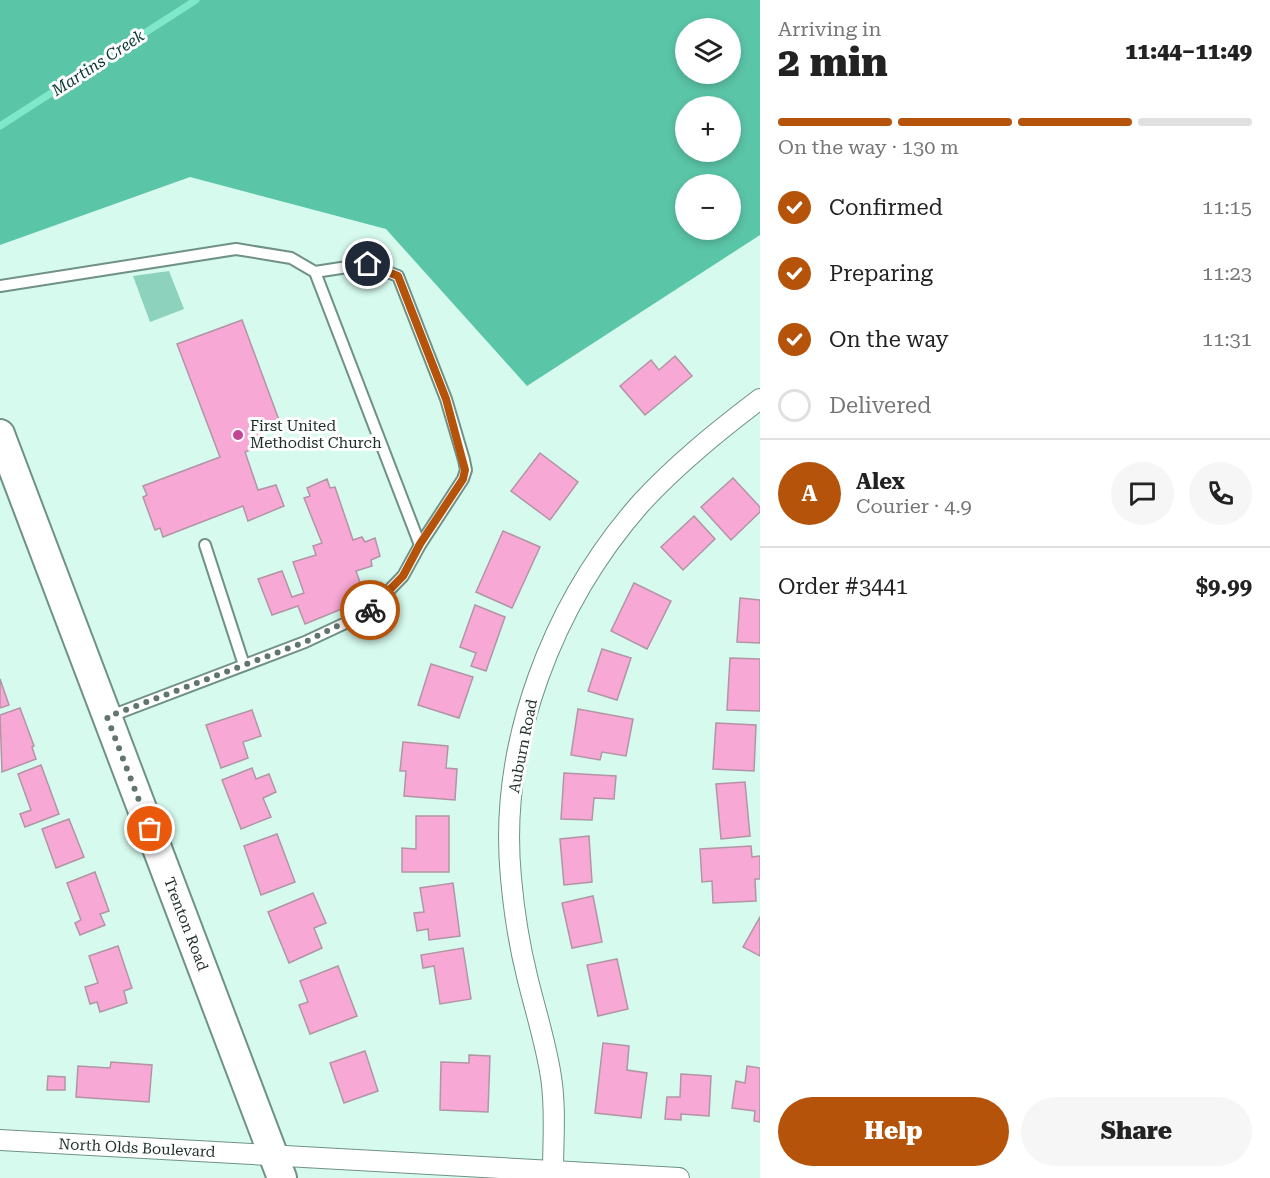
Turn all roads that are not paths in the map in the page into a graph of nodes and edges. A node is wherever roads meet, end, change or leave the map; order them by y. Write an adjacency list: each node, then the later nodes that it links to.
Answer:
1 (315, 272): 2 (lane); 6 (lane); 6 (lane)
2 (0, 286)
3 (760, 400): 11 (street, Auburn Road)
4 (0, 434): 8 (main road, Trenton Road)
5 (205, 544): 7 (lane)
6 (420, 544): 7 (lane)
7 (244, 665): 8 (lane)
8 (107, 717): 10 (main road, Trenton Road)
9 (0, 1140): 10 (street, North Olds Boulevard)
10 (278, 1167): 11 (street, North Olds Boulevard)
11 (553, 1172): 12 (street, North Olds Boulevard)
12 (678, 1178)

